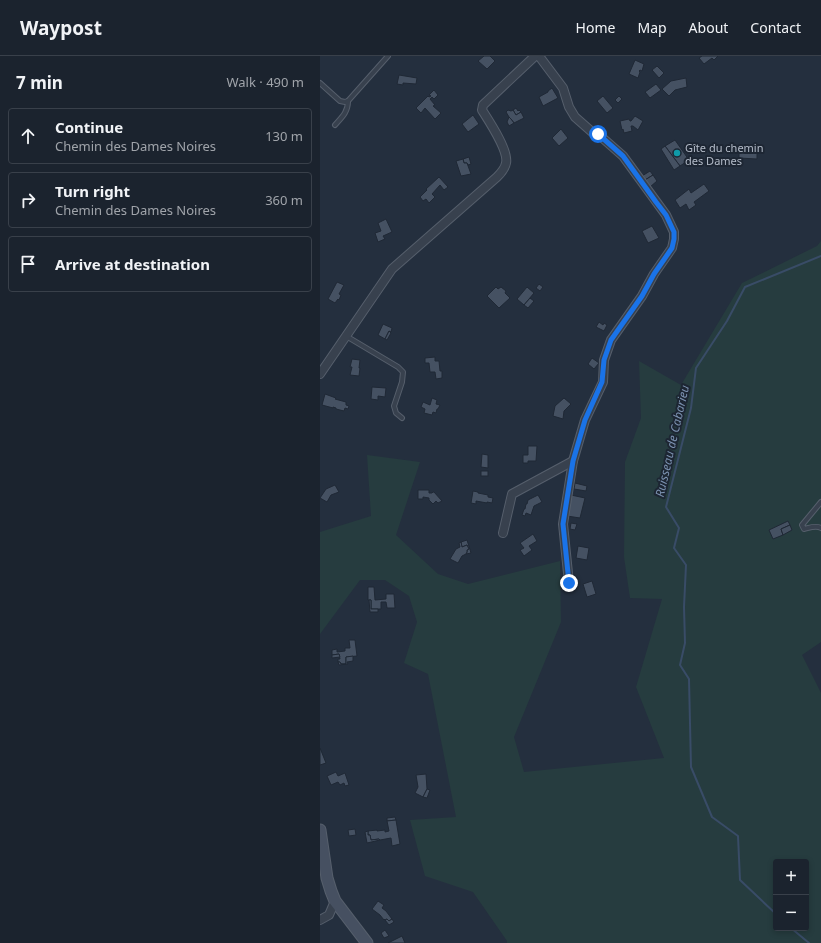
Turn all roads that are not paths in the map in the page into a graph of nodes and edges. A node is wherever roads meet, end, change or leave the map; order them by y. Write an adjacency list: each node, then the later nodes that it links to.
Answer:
1 (388, 56): 5 (lane)
2 (535, 56): 7 (street)
3 (539, 56): 10 (street)
4 (320, 83): 5 (lane)
5 (348, 101): 6 (lane)
6 (335, 125)
7 (346, 336): 8 (street); 9 (lane)
8 (320, 374)
9 (402, 418)
10 (573, 461): 13 (street); 14 (street)
11 (821, 502): 12 (lane)
12 (821, 528)
13 (503, 533)
14 (569, 583)
15 (320, 830): 16 (street)
16 (335, 900): 17 (street); 18 (street)
17 (320, 920)
18 (368, 943)

